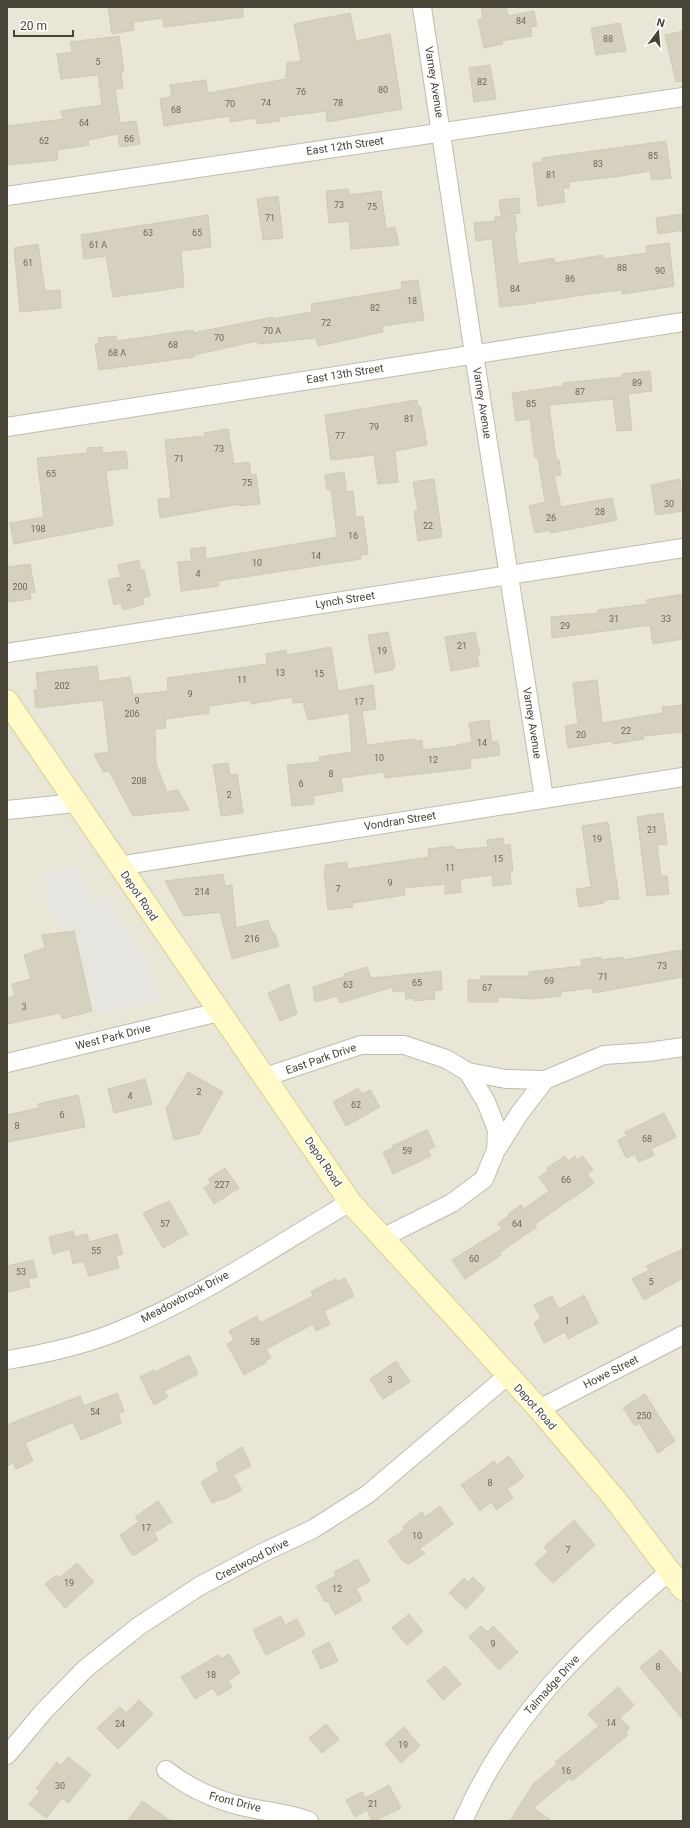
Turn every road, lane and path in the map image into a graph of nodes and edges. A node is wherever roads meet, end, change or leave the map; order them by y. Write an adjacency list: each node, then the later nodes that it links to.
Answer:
1 (422, 7): 3 (street, Varney Avenue)
2 (683, 97): 3 (street, East 12th Street)
3 (441, 132): 4 (street, East 12th Street); 6 (street, Varney Avenue)
4 (7, 196)
5 (683, 322): 6 (street, East 13th Street)
6 (474, 354): 7 (street, East 13th Street); 9 (street, Varney Avenue)
7 (7, 427)
8 (683, 548): 9 (street, Lynch Street)
9 (510, 575): 10 (street, Lynch Street); 13 (street, Varney Avenue)
10 (7, 653)
11 (7, 702): 14 (street, Depot Road)
12 (683, 777): 13 (street, Vondran Street)
13 (544, 798): 16 (street, Vondran Street)
14 (76, 803): 15 (street); 16 (street, Depot Road)
15 (7, 810)
16 (118, 866): 17 (street, Depot Road)
17 (219, 1012): 19 (street, West Park Drive); 21 (street, Depot Road)
18 (683, 1047): 22 (street, East Park Drive)
19 (7, 1063)
20 (468, 1072): 21 (street, East Park Drive); 22 (street, East Park Drive); 23 (street, East Park Drive)
21 (265, 1077): 24 (street, Depot Road)
22 (544, 1080): 23 (street, East Park Drive)
23 (496, 1150): 25 (street, East Park Drive)
24 (350, 1202): 25 (street, Depot Road); 27 (street, Meadowbrook Drive)
25 (382, 1238): 28 (street, Depot Road)
26 (683, 1335): 29 (street, Howe Street)
27 (7, 1360)
28 (507, 1376): 29 (street, Depot Road); 31 (street, Crestwood Drive)
29 (539, 1409): 30 (street, Depot Road)
30 (679, 1582): 34 (street, Talmadge Drive)
31 (7, 1755)
32 (166, 1770): 33 (street, Front Drive)
33 (309, 1821)
34 (463, 1821)

